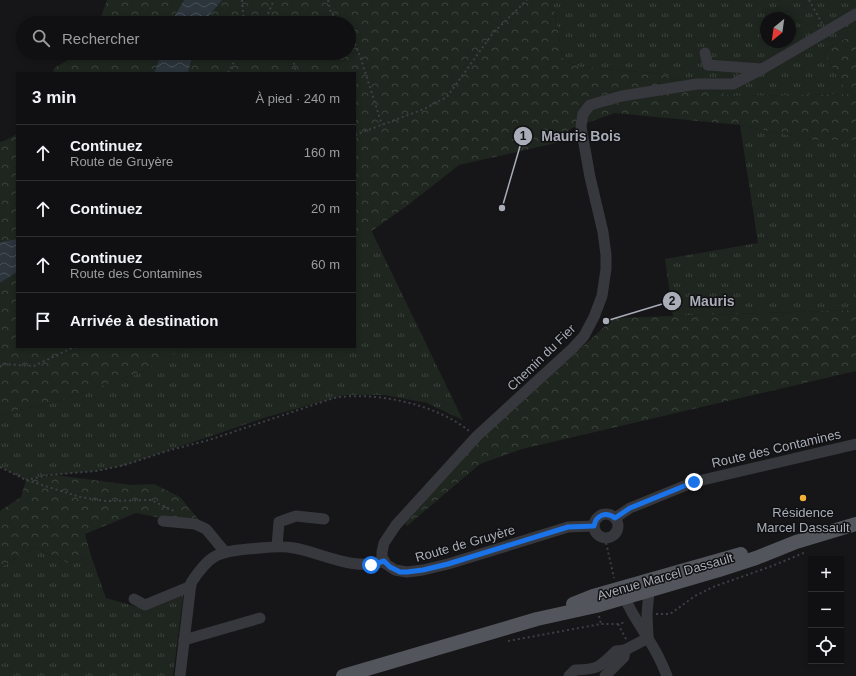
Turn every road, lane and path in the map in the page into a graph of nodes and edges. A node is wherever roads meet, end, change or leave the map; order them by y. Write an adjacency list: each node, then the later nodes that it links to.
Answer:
1 (242, 0): 7 (path)
2 (274, 0): 8 (path)
3 (328, 0): 9 (path)
4 (527, 0): 18 (path)
5 (809, 0): 10 (path)
6 (856, 14): 15 (street)
7 (243, 16)
8 (267, 16)
9 (336, 16)
10 (820, 19)
11 (356, 47): 18 (path)
12 (705, 53): 15 (street)
13 (235, 60): 16 (path)
14 (293, 60): 17 (path)
15 (762, 69): 22 (street, Chemin du Fier)
16 (229, 72)
17 (296, 72)
18 (382, 125): 19 (path)
19 (356, 135)
20 (72, 348): 21 (path)
21 (0, 366)
22 (477, 436): 25 (path); 36 (street, Chemin du Fier)
23 (856, 444): 27 (street, Route des Contamines)
24 (0, 466): 25 (path)
25 (26, 480): 26 (path)
26 (178, 513)
27 (615, 518): 31 (street); 32 (street)
28 (324, 520): 33 (street)
29 (163, 521): 35 (street)
30 (856, 524): 38 (main road, Avenue Marcel Dassault)
31 (594, 526): 32 (street); 36 (street, Route de Gruyère)
32 (605, 538): 39 (path)
33 (277, 546): 35 (street); 36 (street)
34 (810, 551): 42 (path)
35 (225, 552): 37 (street)
36 (384, 561)
37 (191, 586): 41 (street); 47 (street)
38 (648, 586): 40 (main road, Avenue Marcel Dassault); 42 (street)
39 (605, 593): 40 (main road, Avenue Marcel Dassault); 44 (main road, Avenue Marcel Dassault)
40 (623, 593): 44 (main road, Avenue Marcel Dassault); 46 (street)
41 (134, 599)
42 (648, 614): 46 (street)
43 (260, 618): 47 (street)
44 (537, 619): 51 (main road, Avenue Marcel Dassault)
45 (618, 624): 48 (path)
46 (648, 638): 48 (street); 55 (street)
47 (184, 640): 50 (street)
48 (628, 649): 49 (street); 54 (street)
49 (589, 669): 52 (street); 53 (street)
50 (180, 676)
51 (343, 676)
52 (569, 676)
53 (600, 676)
54 (605, 676)
55 (667, 676)

